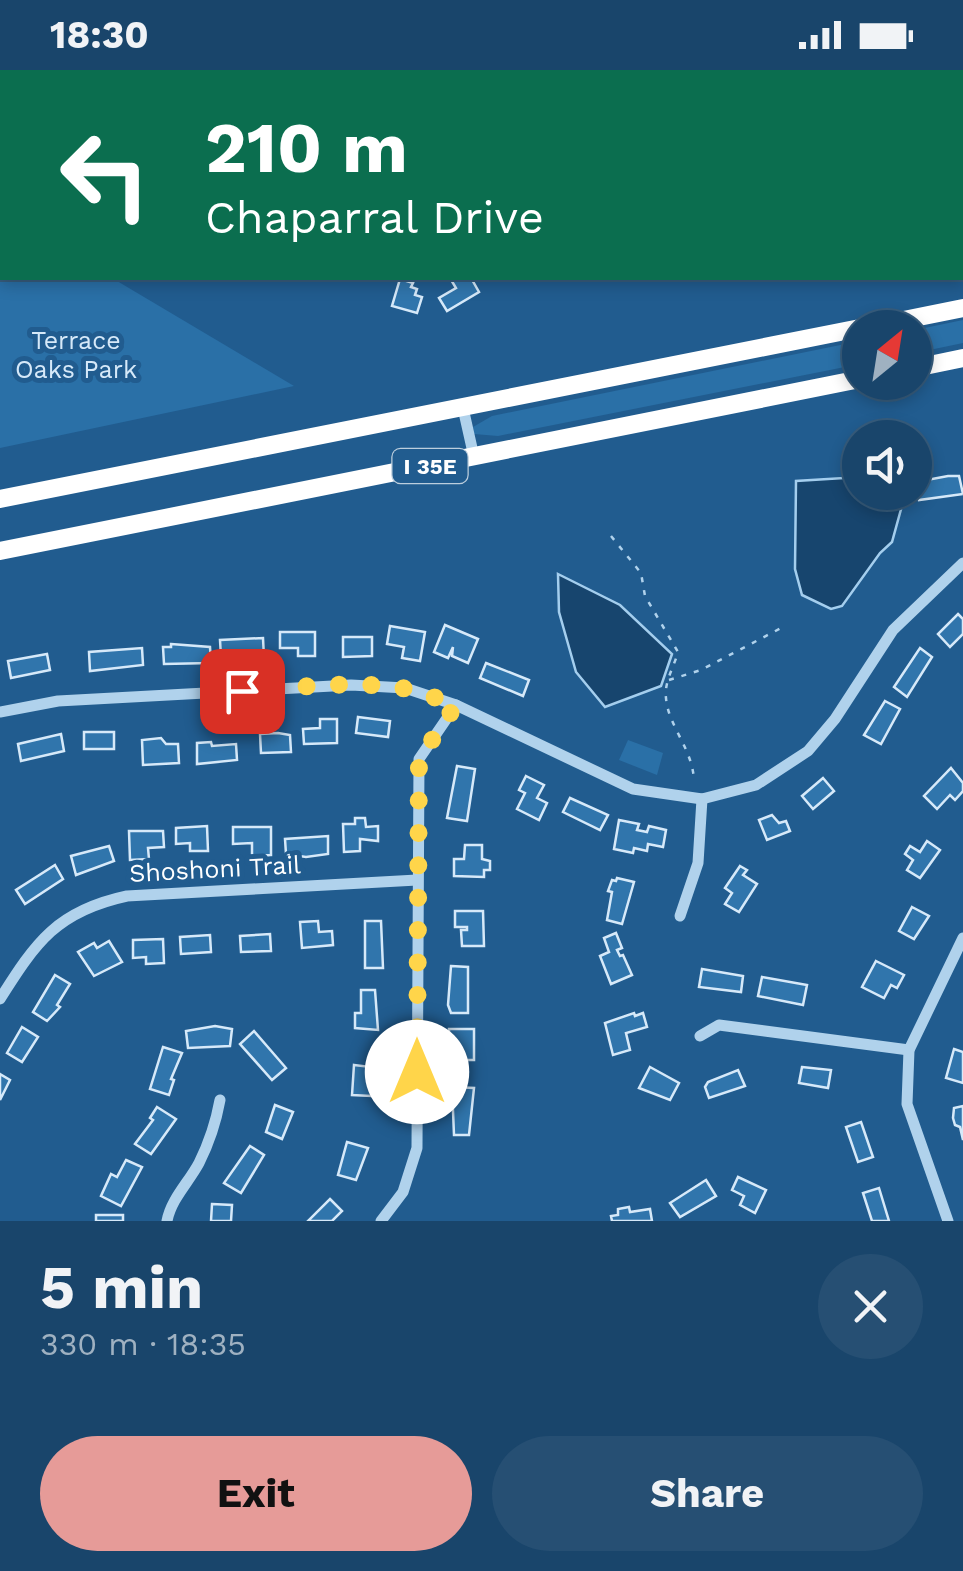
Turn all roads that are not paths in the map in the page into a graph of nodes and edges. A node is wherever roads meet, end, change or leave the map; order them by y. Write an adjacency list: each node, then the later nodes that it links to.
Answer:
1 (963, 308): 2 (highway, I 35E)
2 (932, 314)
3 (842, 332): 7 (highway, I 35E)
4 (963, 358): 5 (highway)
5 (932, 364)
6 (842, 383): 8 (highway, I 35E)
7 (463, 408): 8 (street); 9 (highway, I 35E)
8 (474, 457): 10 (highway, I 35E)
9 (0, 499)
10 (0, 551)
11 (963, 563): 14 (street)
12 (456, 705): 13 (street); 14 (street); 15 (street)
13 (0, 712)
14 (702, 799): 16 (street)
15 (418, 880): 19 (street, Shoshoni Trail); 24 (street)
16 (680, 916)
17 (963, 938): 18 (street)
18 (959, 951): 21 (street)
19 (0, 999)
20 (700, 1036): 21 (street)
21 (908, 1050): 25 (street)
22 (220, 1100): 23 (street)
23 (167, 1221)
24 (381, 1221)
25 (948, 1221)

